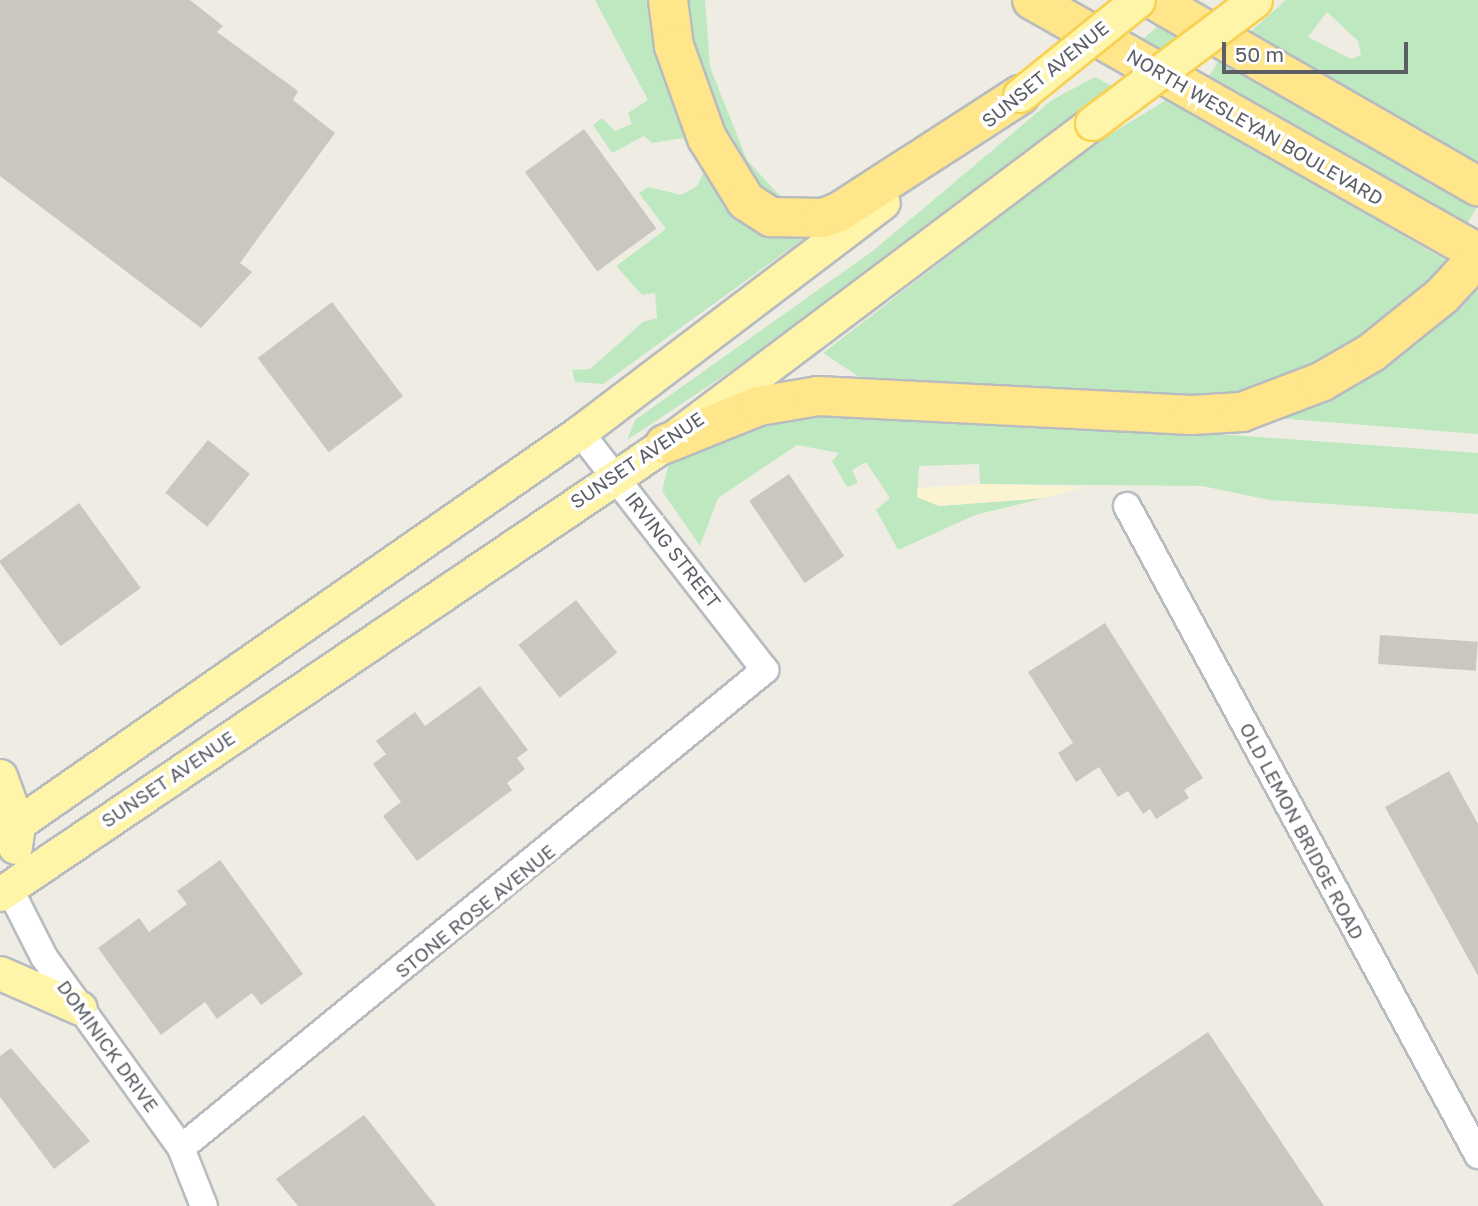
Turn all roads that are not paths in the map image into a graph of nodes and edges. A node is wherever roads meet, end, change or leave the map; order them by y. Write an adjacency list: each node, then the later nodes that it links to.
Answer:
1 (668, 0): 6 (highway)
2 (1032, 0): 8 (highway, NORTH WESLEYAN BOULEVARD)
3 (1138, 0): 6 (main road, SUNSET AVENUE, bridge)
4 (1154, 0): 7 (highway)
5 (1255, 0): 10 (main road, SUNSET AVENUE, bridge)
6 (1020, 94): 9 (main road, SUNSET AVENUE)
7 (1478, 186)
8 (1478, 255): 10 (highway)
9 (580, 432): 11 (street, IRVING STREET); 15 (main road, SUNSET AVENUE)
10 (665, 444): 11 (main road, SUNSET AVENUE)
11 (614, 474): 13 (street, IRVING STREET); 16 (main road, SUNSET AVENUE)
12 (1127, 506): 20 (street, OLD LEMON BRIDGE ROAD)
13 (765, 670): 19 (street, STONE ROSE AVENUE)
14 (0, 776): 15 (main road)
15 (9, 831): 16 (main road)
16 (5, 891): 18 (street, DOMINICK DRIVE)
17 (0, 973): 18 (main road)
18 (80, 1008): 19 (street, DOMINICK DRIVE)
19 (181, 1148): 21 (street, DOMINICK DRIVE)
20 (1478, 1156)
21 (204, 1206)

